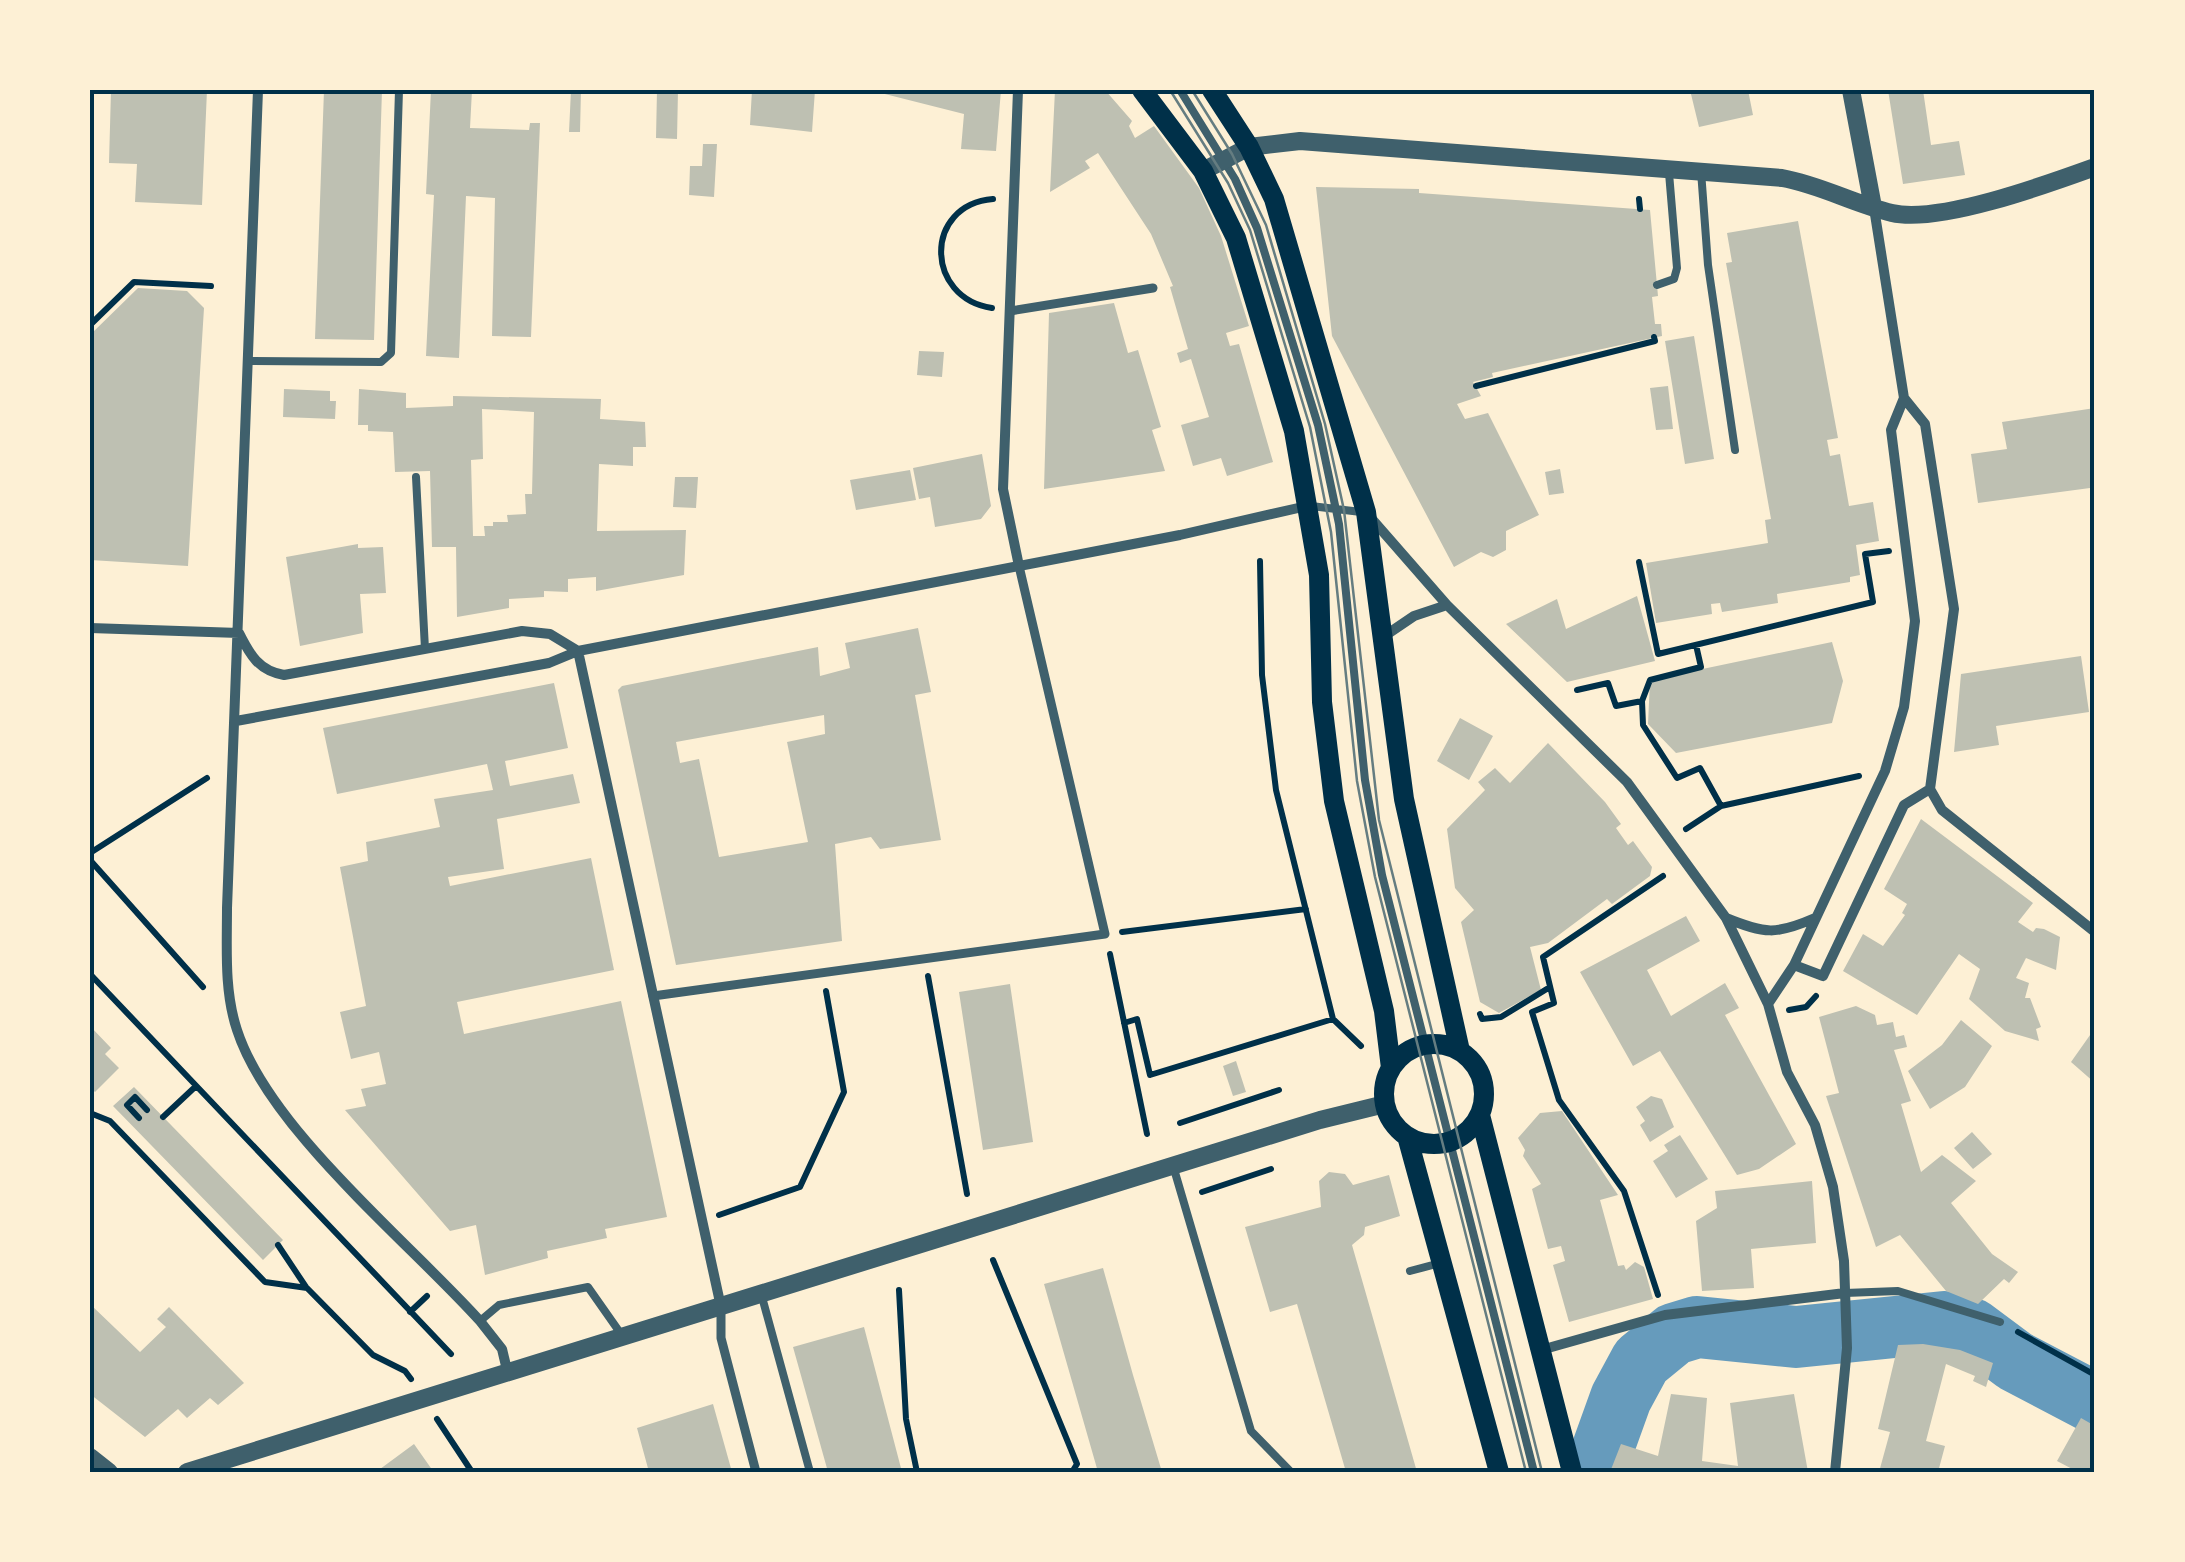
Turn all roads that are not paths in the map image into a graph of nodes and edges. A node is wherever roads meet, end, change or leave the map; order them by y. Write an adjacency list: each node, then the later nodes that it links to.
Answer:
1 (258, 90): 18 (street)
2 (398, 90): 18 (lane)
3 (1018, 90): 17 (street)
4 (1142, 90): 13 (main road)
5 (1180, 90): 9 (lane)
6 (1212, 90): 8 (main road)
7 (1851, 90): 14 (street)
8 (1249, 147): 9 (street); 10 (street); 24 (main road)
9 (1224, 159): 13 (street); 23 (lane)
10 (1669, 168): 12 (street); 15 (lane)
11 (2094, 169): 14 (street)
12 (1701, 171): 14 (street); 20 (lane)
13 (1203, 172): 22 (main road)
14 (1874, 207): 19 (street)
15 (1657, 285)
16 (1153, 288): 17 (street)
17 (1010, 311): 25 (street)
18 (248, 360): 28 (street)
19 (1904, 398): 33 (street); 35 (street)
20 (1735, 450)
21 (416, 477): 30 (lane)
22 (1310, 506): 23 (lane); 25 (street); 42 (main road)
23 (1336, 509): 24 (lane); 40 (lane)
24 (1366, 512): 26 (street); 29 (main road)
25 (1020, 566): 31 (street); 38 (street)
26 (1447, 605): 29 (street); 34 (street)
27 (90, 628): 28 (street)
28 (239, 634): 30 (street); 32 (street)
29 (1384, 637): 41 (main road)
30 (425, 649): 31 (street)
31 (578, 651): 32 (street); 38 (street)
32 (236, 720): 53 (street)
33 (1930, 789): 36 (street); 37 (street)
34 (1726, 918): 35 (street); 39 (street)
35 (1816, 918): 37 (street)
36 (2095, 932)
37 (1794, 965): 39 (street)
38 (653, 996): 52 (street)
39 (1768, 1004): 50 (street)
40 (1425, 1045): 41 (main road); 42 (main road); 46 (lane)
41 (1460, 1051): 44 (main road)
42 (1391, 1068): 43 (main road)
43 (1385, 1104): 45 (main road); 47 (street)
44 (1480, 1114): 46 (main road); 56 (main road)
45 (1406, 1136): 46 (main road); 48 (main road)
46 (1450, 1142): 65 (lane)
47 (1173, 1168): 51 (street); 63 (lane)
48 (1440, 1262): 49 (lane); 64 (main road)
49 (1410, 1271)
50 (1845, 1293): 54 (lane); 56 (street); 67 (street)
51 (762, 1297): 52 (street); 62 (lane)
52 (721, 1307): 55 (street); 61 (street)
53 (480, 1321): 55 (lane); 57 (street)
54 (2000, 1322)
55 (622, 1334): 57 (street)
56 (1541, 1350): 66 (main road)
57 (507, 1370): 60 (street)
58 (90, 1456): 59 (street)
59 (110, 1472)
60 (187, 1472)
61 (756, 1472)
62 (810, 1472)
63 (1290, 1472)
64 (1499, 1472)
65 (1534, 1472)
66 (1572, 1472)
67 (1835, 1472)

